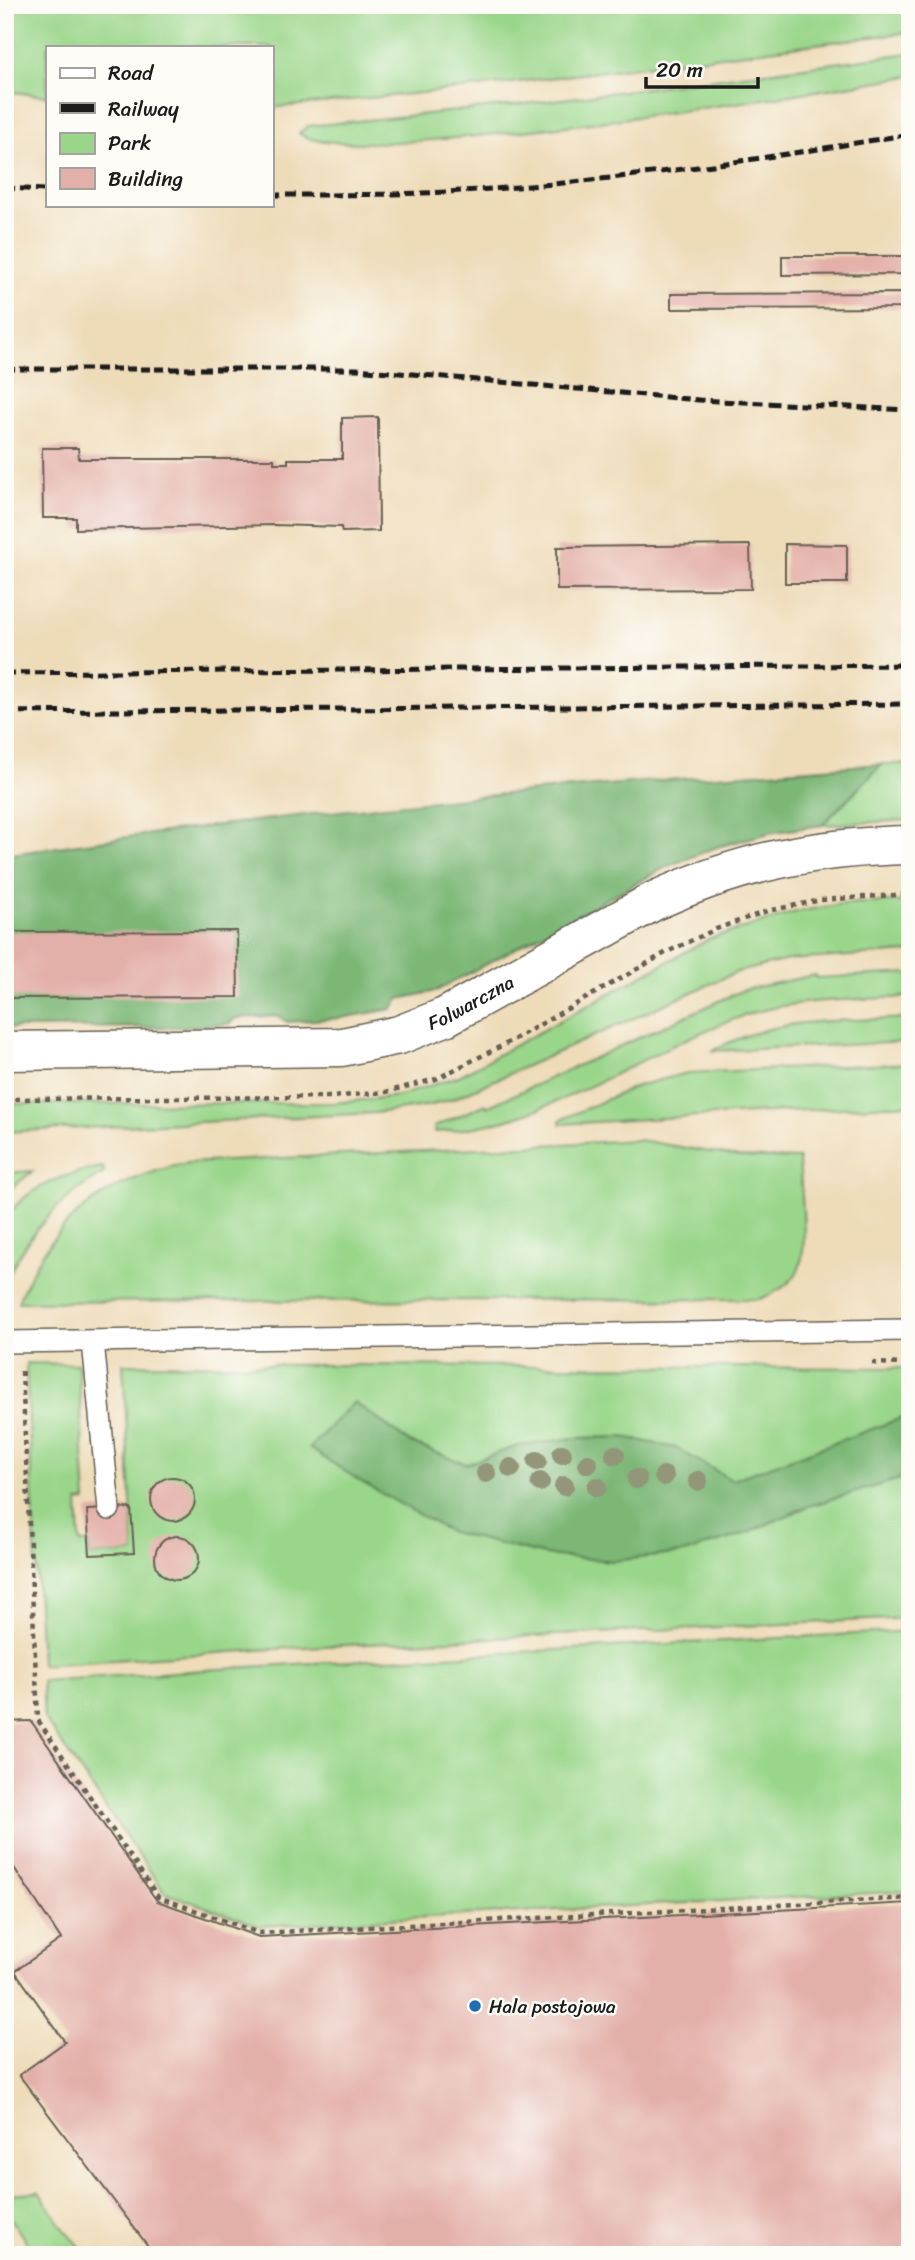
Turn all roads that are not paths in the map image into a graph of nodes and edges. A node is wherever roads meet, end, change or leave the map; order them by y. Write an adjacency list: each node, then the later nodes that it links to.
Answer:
1 (910, 845): 2 (street, Folwarczna)
2 (5, 1051)
3 (910, 1330): 4 (lane)
4 (93, 1341): 5 (lane); 6 (lane)
5 (5, 1342)
6 (109, 1509)

